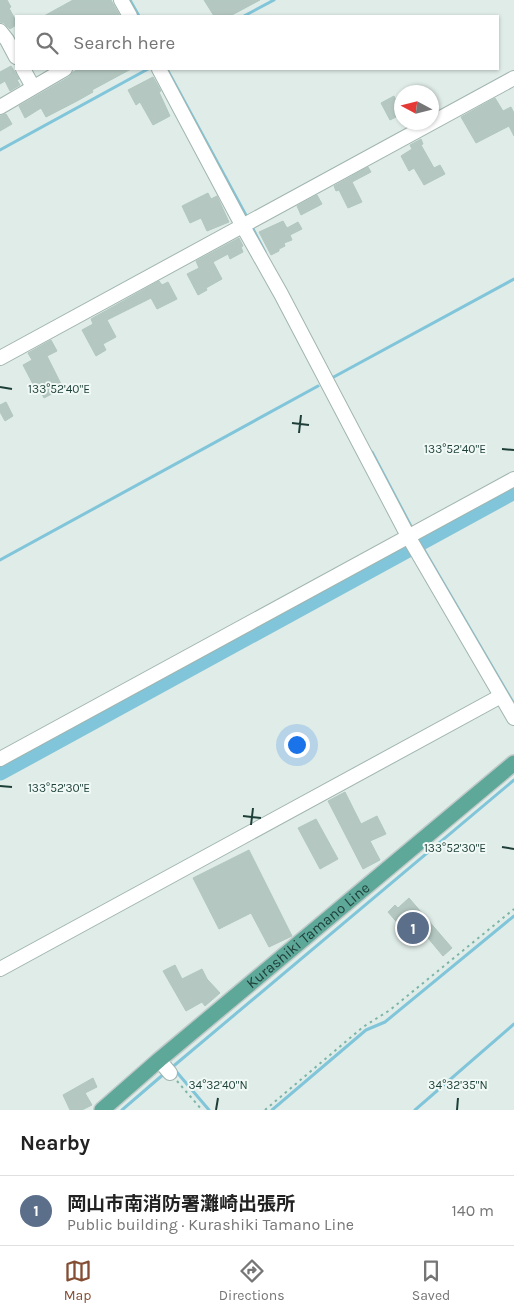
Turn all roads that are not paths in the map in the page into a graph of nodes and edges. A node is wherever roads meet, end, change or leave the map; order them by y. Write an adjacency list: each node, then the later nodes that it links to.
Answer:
1 (121, 0): 2 (street)
2 (129, 15)
3 (0, 31): 4 (street)
4 (15, 55)
5 (24, 70): 9 (street)
6 (63, 70): 9 (street)
7 (160, 70): 11 (street)
8 (514, 78): 11 (street)
9 (32, 87): 10 (street)
10 (0, 107)
11 (244, 222): 12 (street); 14 (street)
12 (0, 358)
13 (514, 478): 14 (street)
14 (413, 539): 15 (street); 17 (street)
15 (501, 696): 16 (street); 19 (street)
16 (514, 718)
17 (0, 758)
18 (514, 763): 20 (main road, Kurashiki Tamano Line)
19 (0, 969)
20 (102, 1110)

